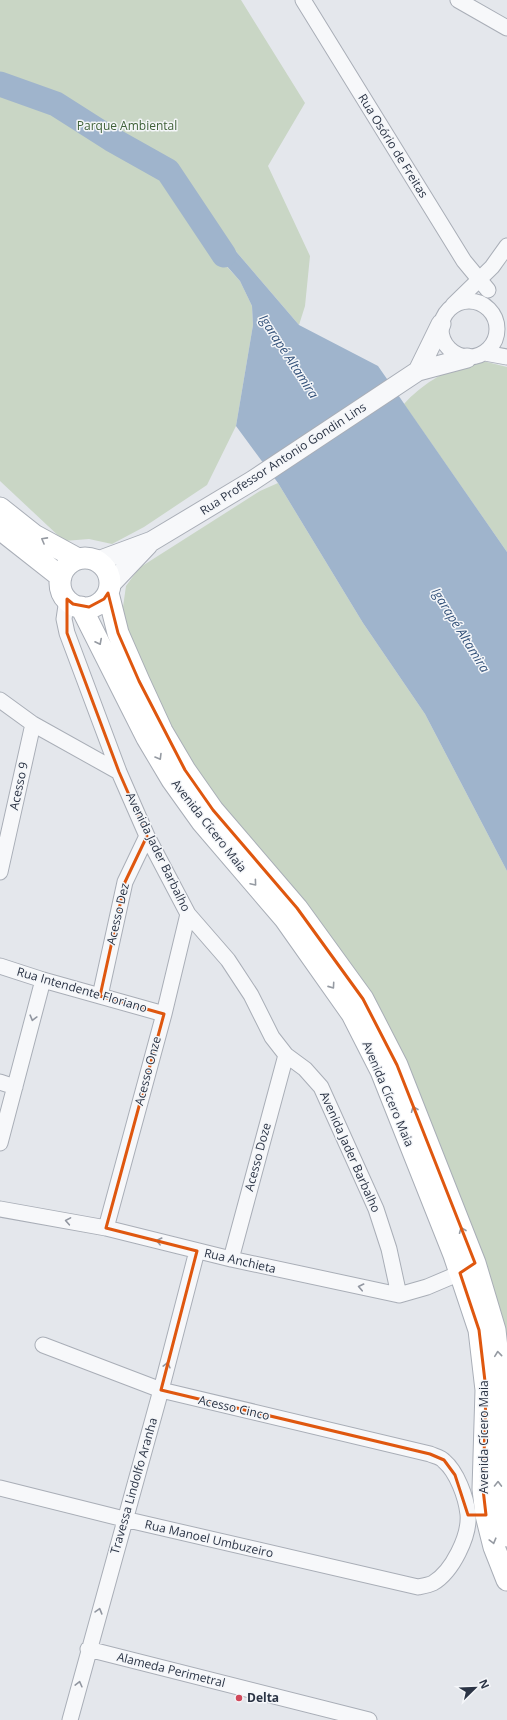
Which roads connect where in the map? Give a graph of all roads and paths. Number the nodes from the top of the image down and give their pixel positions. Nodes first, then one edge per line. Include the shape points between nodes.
1 (303, 0) edge
2 (458, 0) edge
3 (507, 28) edge
4 (507, 246) edge
5 (483, 285) junction
6 (492, 314) junction
7 (445, 316) junction
8 (507, 338) edge
9 (476, 355) junction
10 (507, 357) edge
11 (413, 374) junction
12 (0, 508) edge
13 (0, 529) edge
14 (152, 541) junction
15 (78, 559) junction
16 (98, 561) junction
17 (61, 577) junction
18 (109, 589) junction
19 (74, 603) junction
20 (0, 700) edge
21 (33, 724) junction
22 (119, 772) junction
23 (147, 836) junction
24 (0, 872) edge
25 (188, 914) junction
26 (0, 966) edge
27 (43, 980) junction
28 (100, 996) junction
29 (164, 1014) junction
30 (286, 1055) junction
31 (0, 1082) edge
32 (15, 1087) junction
33 (0, 1143) edge
34 (0, 1209) edge
35 (106, 1228) junction
36 (197, 1251) junction
37 (231, 1259) junction
38 (468, 1268) junction
39 (399, 1295) junction
40 (43, 1345) dead end
41 (161, 1390) junction
42 (0, 1488) edge
43 (477, 1515) junction
44 (124, 1519) junction
45 (507, 1536) edge
46 (507, 1580) edge
47 (88, 1649) junction
48 (70, 1720) edge
49 (369, 1720) edge

1 - 5 street, Rua Osório de Freitas via 460,254
2 - 3 street
4 - 5 street
5 - 6 street
5 - 7 street
6 - 7 street via 477,302 464,301
6 - 8 street
6 - 9 street via 497,329 496,338 492,346
7 - 9 street via 444,343 454,353
7 - 11 street
9 - 10 street
9 - 11 street, Rua Professor Antonio Gondin Lins
11 - 14 street, Rua Professor Antonio Gondin Lins via 252,481
15 -> 12 main road via 34,534
13 - 17 main road
14 - 16 street, Rua Professor Antonio Gondin Lins
14 - 18 street
15 - 16 main road
15 - 17 main road via 70,563
16 - 18 main road via 108,572
17 - 19 main road via 61,585
18 - 19 main road via 97,604 89,607
38 -> 18 main road, Avenida Cícero Maia via 397,1065 363,999 297,908 213,810 185,770 162,731 138,681 118,633
19 - 22 street, Avenida Jader Barbalho via 64,619 67,633
19 -> 38 main road, Avenida Cícero Maia via 172,780 202,822 285,919 352,1014 381,1071
20 - 21 street
21 - 22 street
21 - 24 street, Acesso 9
22 - 23 street, Avenida Jader Barbalho
23 - 25 street, Avenida Jader Barbalho
23 - 28 street, Acesso Dez via 125,882
25 - 29 street, Acesso Onze
25 - 30 street, Avenida Jader Barbalho via 228,960 251,995 272,1037
26 - 27 street, Rua Intendente Floriano
27 - 28 street, Rua Intendente Floriano
27 -> 32 street
28 - 29 street, Rua Intendente Floriano
29 - 35 street, Acesso Onze
30 - 37 street, Acesso Doze
30 - 39 street, Avenida Jader Barbalho via 305,1069 321,1086 340,1125 376,1209 389,1249
31 - 32 street
32 - 33 street
35 -> 34 street, Rua Anchieta
36 -> 35 street, Rua Anchieta
36 - 37 street, Rua Anchieta
41 -> 36 street, Travessa Lindolfo Aranha
39 -> 37 street, Rua Anchieta
38 - 39 street, Rua Anchieta via 427,1287
38 - 43 main road, Avenida Cícero Maia via 485,1383 483,1489
45 -> 38 main road, Avenida Cícero Maia via 498,1490 502,1393 495,1330
40 - 41 street, Acesso Cinco
41 - 43 street, Acesso Cinco via 430,1454 444,1460 455,1475 464,1498
41 - 44 street, Travessa Lindolfo Aranha
42 - 44 street, Rua Manoel Umbuzeiro
43 - 44 street, Rua Manoel Umbuzeiro via 453,1564 432,1584 418,1587
43 -> 46 main road, Avenida Cícero Maia via 494,1547
47 -> 44 street, Travessa Lindolfo Aranha
48 -> 47 street, Travessa Lindolfo Aranha
47 - 49 street, Alameda Perimetral

